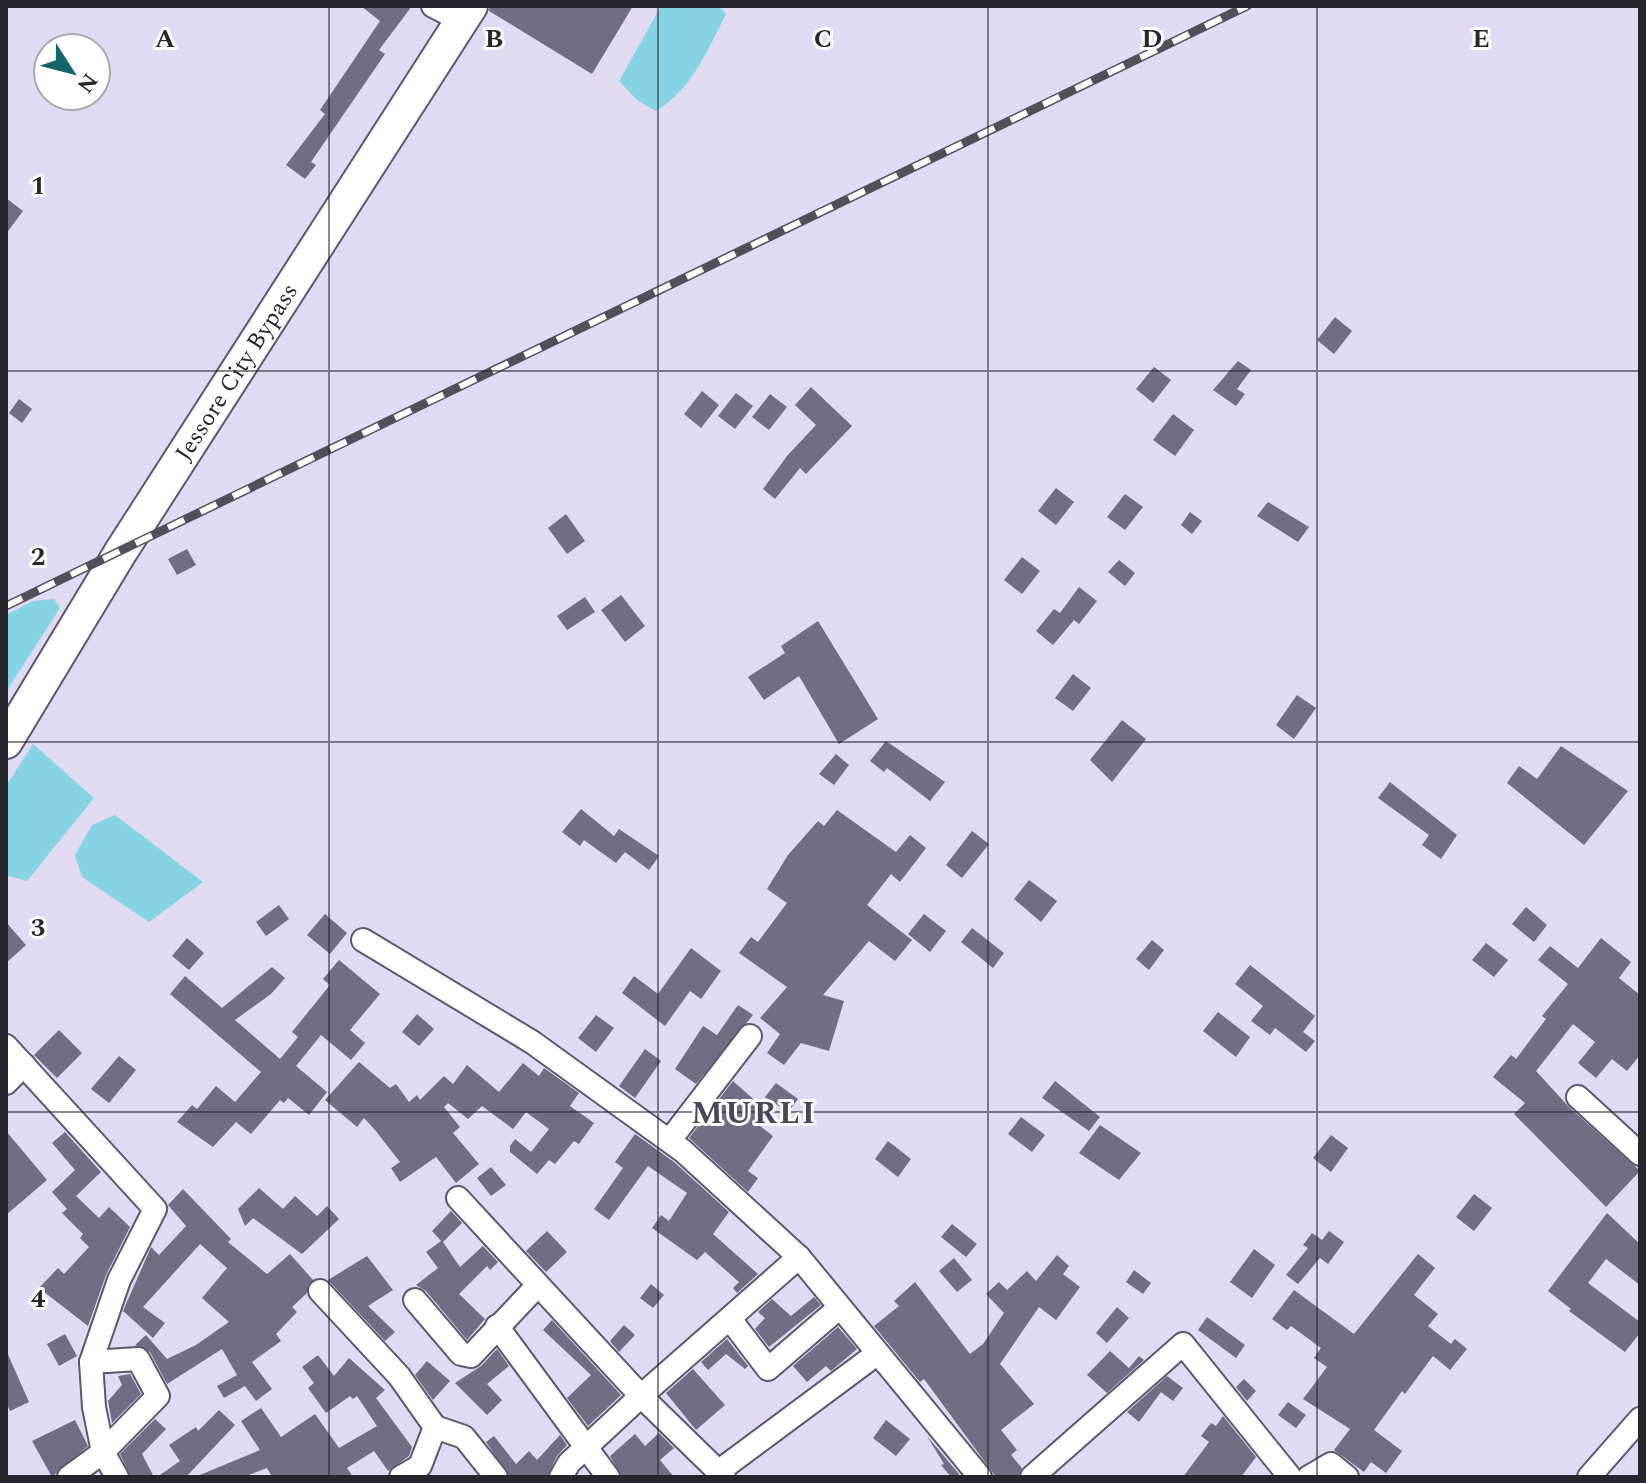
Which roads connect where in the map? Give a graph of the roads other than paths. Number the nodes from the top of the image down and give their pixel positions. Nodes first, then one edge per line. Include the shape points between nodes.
1 (433, 6) edge
2 (467, 14) edge
3 (6, 742) edge
4 (363, 940) dead end
5 (750, 1036) dead end
6 (6, 1046) edge
7 (24, 1065) junction
8 (6, 1083) edge
9 (1578, 1097) dead end
10 (670, 1140) junction
11 (1640, 1154) edge
12 (458, 1198) dead end
13 (799, 1257) junction
14 (538, 1285) junction
15 (320, 1291) dead end
16 (415, 1300) dead end
17 (840, 1307) junction
18 (730, 1319) junction
19 (497, 1326) junction
20 (878, 1353) junction
21 (91, 1362) junction
22 (641, 1396) junction
23 (1640, 1419) edge
24 (435, 1427) junction
25 (103, 1452) junction
26 (722, 1474) edge
27 (69, 1477) edge
28 (117, 1477) edge
29 (401, 1477) edge
30 (496, 1477) edge
31 (561, 1477) edge
32 (608, 1477) edge
33 (980, 1477) edge
34 (1032, 1477) edge
35 (1290, 1477) edge
36 (1309, 1477) edge
37 (1347, 1477) edge
38 (1589, 1477) edge

1 - 2 street
2 - 3 highway, Jessore City Bypass via 129,539
4 - 10 street via 532,1042
5 - 10 street
6 - 7 street
7 - 8 street
7 - 21 street via 155,1209 119,1280
9 - 11 street
10 - 13 street
12 - 14 street
13 - 17 street
13 - 18 street
14 - 19 street
14 - 22 street
15 - 24 street via 399,1376
16 - 19 street via 466,1357
17 - 18 street via 768,1369
17 - 20 street
18 - 22 street
19 - 32 street
20 - 26 street
20 - 33 street
21 - 25 street
21 - 25 street via 138,1359 158,1396
22 - 26 street
22 - 31 street via 569,1463
23 - 38 street
24 - 29 street via 420,1466
24 - 30 street via 464,1437
25 - 27 street
25 - 28 street
34 - 35 street via 1183,1344
36 - 37 street via 1331,1464

